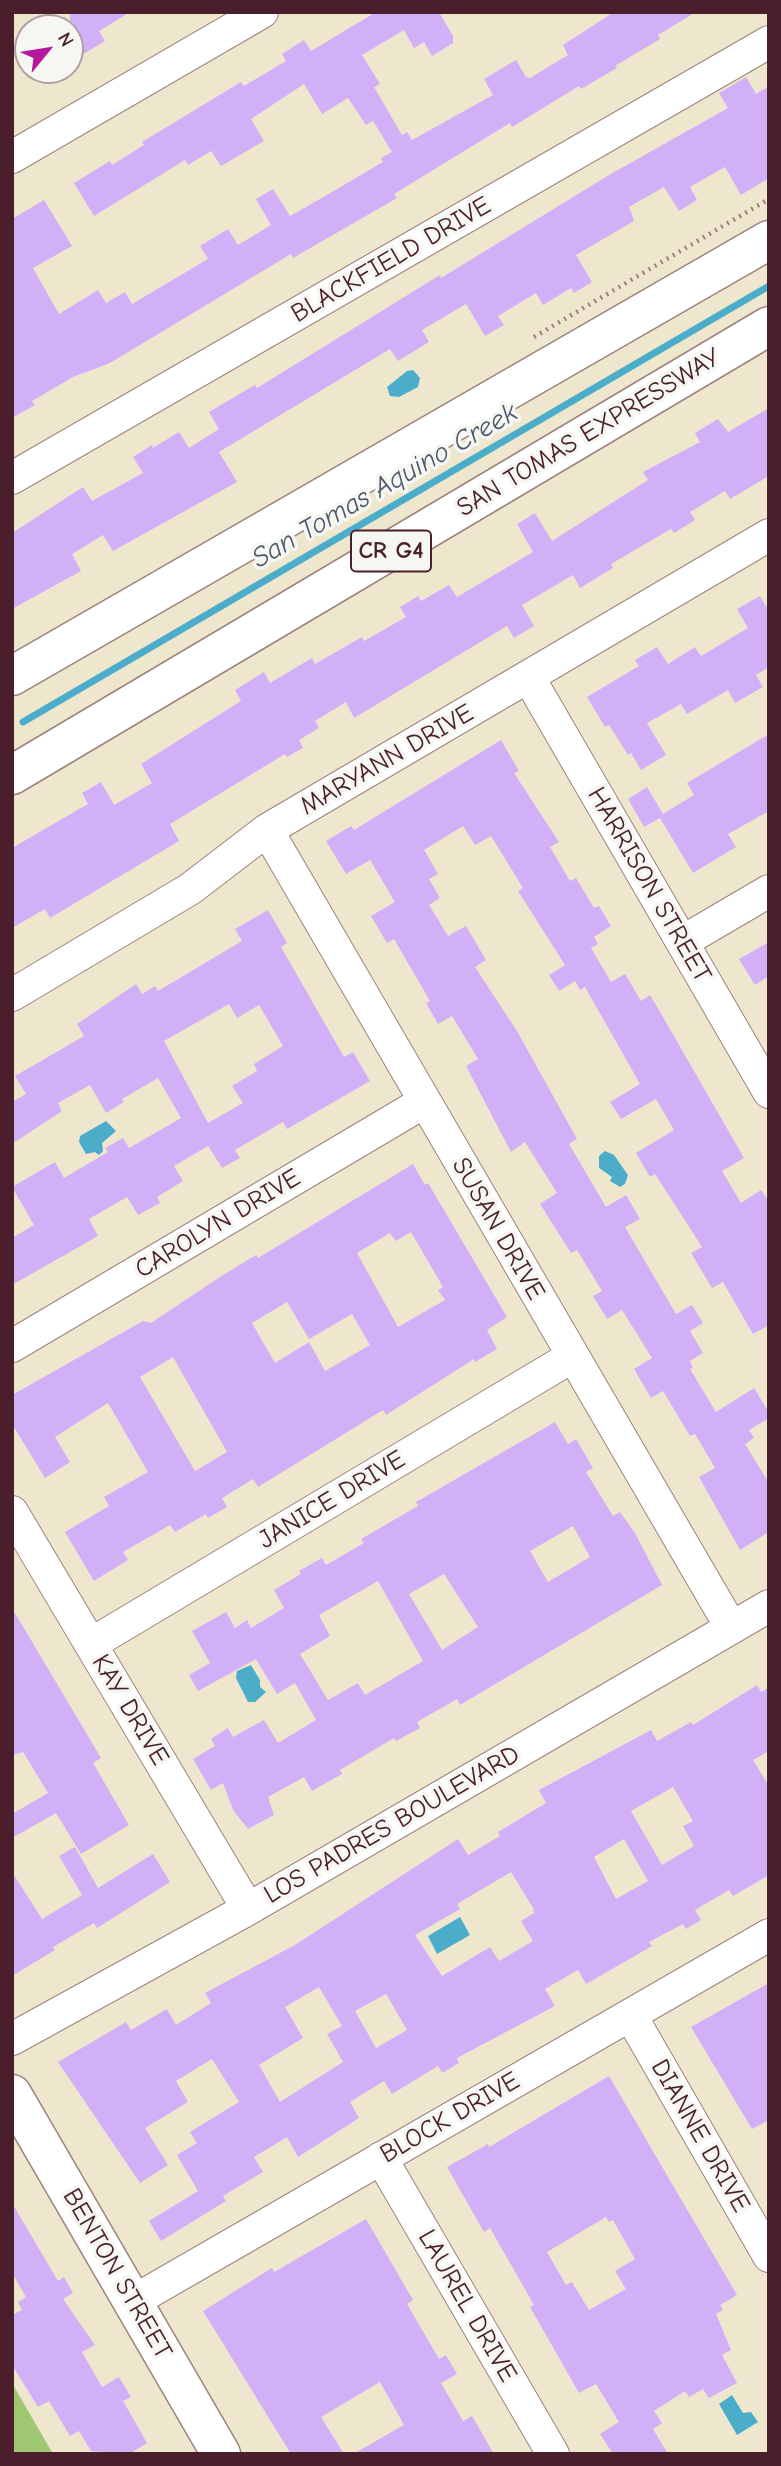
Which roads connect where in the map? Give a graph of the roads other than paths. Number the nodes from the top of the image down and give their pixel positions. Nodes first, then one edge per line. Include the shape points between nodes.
1 (262, 12) edge
2 (769, 43) edge
3 (12, 158) edge
4 (769, 240) edge
5 (769, 326) edge
6 (12, 478) edge
7 (769, 536) edge
8 (12, 676) edge
9 (529, 678) junction
10 (12, 775) edge
11 (267, 830) junction
12 (769, 891) edge
13 (682, 942) junction
14 (12, 995) edge
15 (769, 1092) edge
16 (424, 1102) junction
17 (12, 1346) edge
18 (573, 1356) junction
19 (12, 1512) edge
20 (769, 1606) edge
21 (732, 1627) junction
22 (91, 1644) junction
23 (248, 1909) junction
24 (769, 1936) edge
25 (631, 2016) junction
26 (12, 2039) edge
27 (12, 2094) edge
28 (381, 2158) junction
29 (769, 2256) edge
30 (132, 2302) junction
31 (221, 2454) edge
32 (554, 2454) edge

1 - 3 street
2 - 6 street, BLACKFIELD DRIVE
4 - 8 main road
5 - 10 main road, SAN TOMAS EXPRESSWAY / CR G4
7 - 9 street, MARYANN DRIVE
9 - 11 street, MARYANN DRIVE
9 - 13 street, HARRISON STREET
11 - 14 street, MARYANN DRIVE via 190,889
11 - 16 street, SUSAN DRIVE
12 - 13 street
13 - 15 street, HARRISON STREET
16 - 17 street, CAROLYN DRIVE
16 - 18 street, SUSAN DRIVE
18 - 21 street, SUSAN DRIVE
18 - 22 street, JANICE DRIVE
19 - 22 street, KAY DRIVE
20 - 21 street, LOS PADRES BOULEVARD
21 - 23 street, LOS PADRES BOULEVARD
22 - 23 street, KAY DRIVE
23 - 26 street, LOS PADRES BOULEVARD
24 - 25 street, BLOCK DRIVE
25 - 28 street, BLOCK DRIVE
25 - 29 street, DIANNE DRIVE
27 - 30 main road, BENTON STREET
28 - 30 street, BLOCK DRIVE
28 - 32 street, LAUREL DRIVE
30 - 31 main road, BENTON STREET

